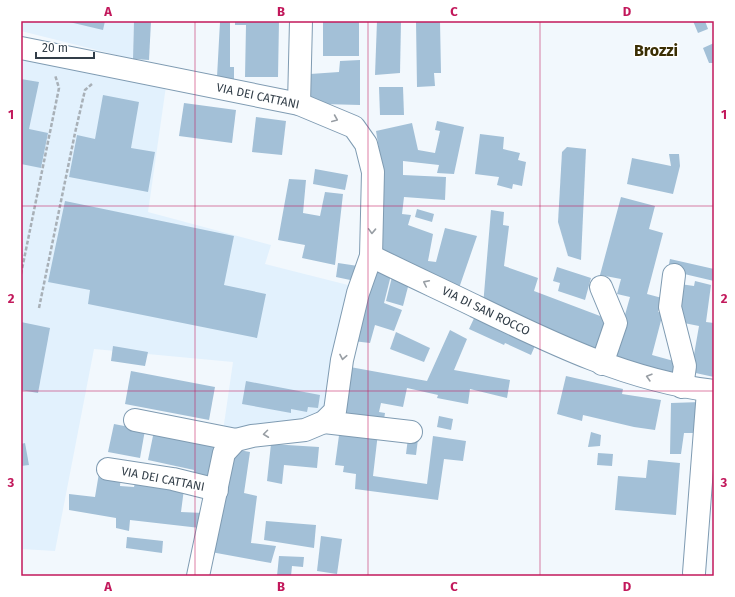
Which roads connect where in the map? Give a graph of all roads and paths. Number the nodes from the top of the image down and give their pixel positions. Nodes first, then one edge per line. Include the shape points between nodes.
1 (301, 21) edge
2 (21, 48) edge
3 (53, 55) junction
4 (105, 65) junction
5 (299, 104) junction
6 (371, 256) junction
7 (21, 274) edge
8 (674, 275) dead end
9 (602, 287) dead end
10 (39, 308) dead end
11 (602, 364) junction
12 (682, 387) junction
13 (711, 391) edge
14 (135, 420) dead end
15 (324, 422) junction
16 (411, 432) dead end
17 (236, 440) junction
18 (108, 468) dead end
19 (217, 490) junction
20 (694, 573) dead end
21 (198, 576) edge

1 - 5 street
2 - 3 street, VIA DEI CATTANI
3 - 4 street, VIA DEI CATTANI
3 - 7 path via 52,66 59,88
4 - 5 street, VIA DEI CATTANI
4 - 10 path via 103,73 85,90
5 -> 6 street, VIA DEI CATTANI via 354,127 366,144 373,172
11 -> 6 street, VIA DI SAN ROCCO via 527,332
6 -> 15 street, VIA DEI CATTANI via 358,293 342,360 336,411
8 - 12 street via 670,307 685,366
9 - 11 street via 616,322
12 -> 11 street, VIA DI SAN ROCCO
12 - 13 street, VIA DI SAN ROCCO
13 - 20 street, VIA DI SAN ROCCO
14 - 17 street, VIA DEI CATTANI
15 - 16 street, VIA DEI CATTANI
15 -> 17 street, VIA DEI CATTANI via 305,430
17 - 19 street, VIA DEI CATTANI via 224,453
18 - 19 street, VIA DEI CATTANI via 173,479
19 - 21 street, VIA DEI CATTANI

